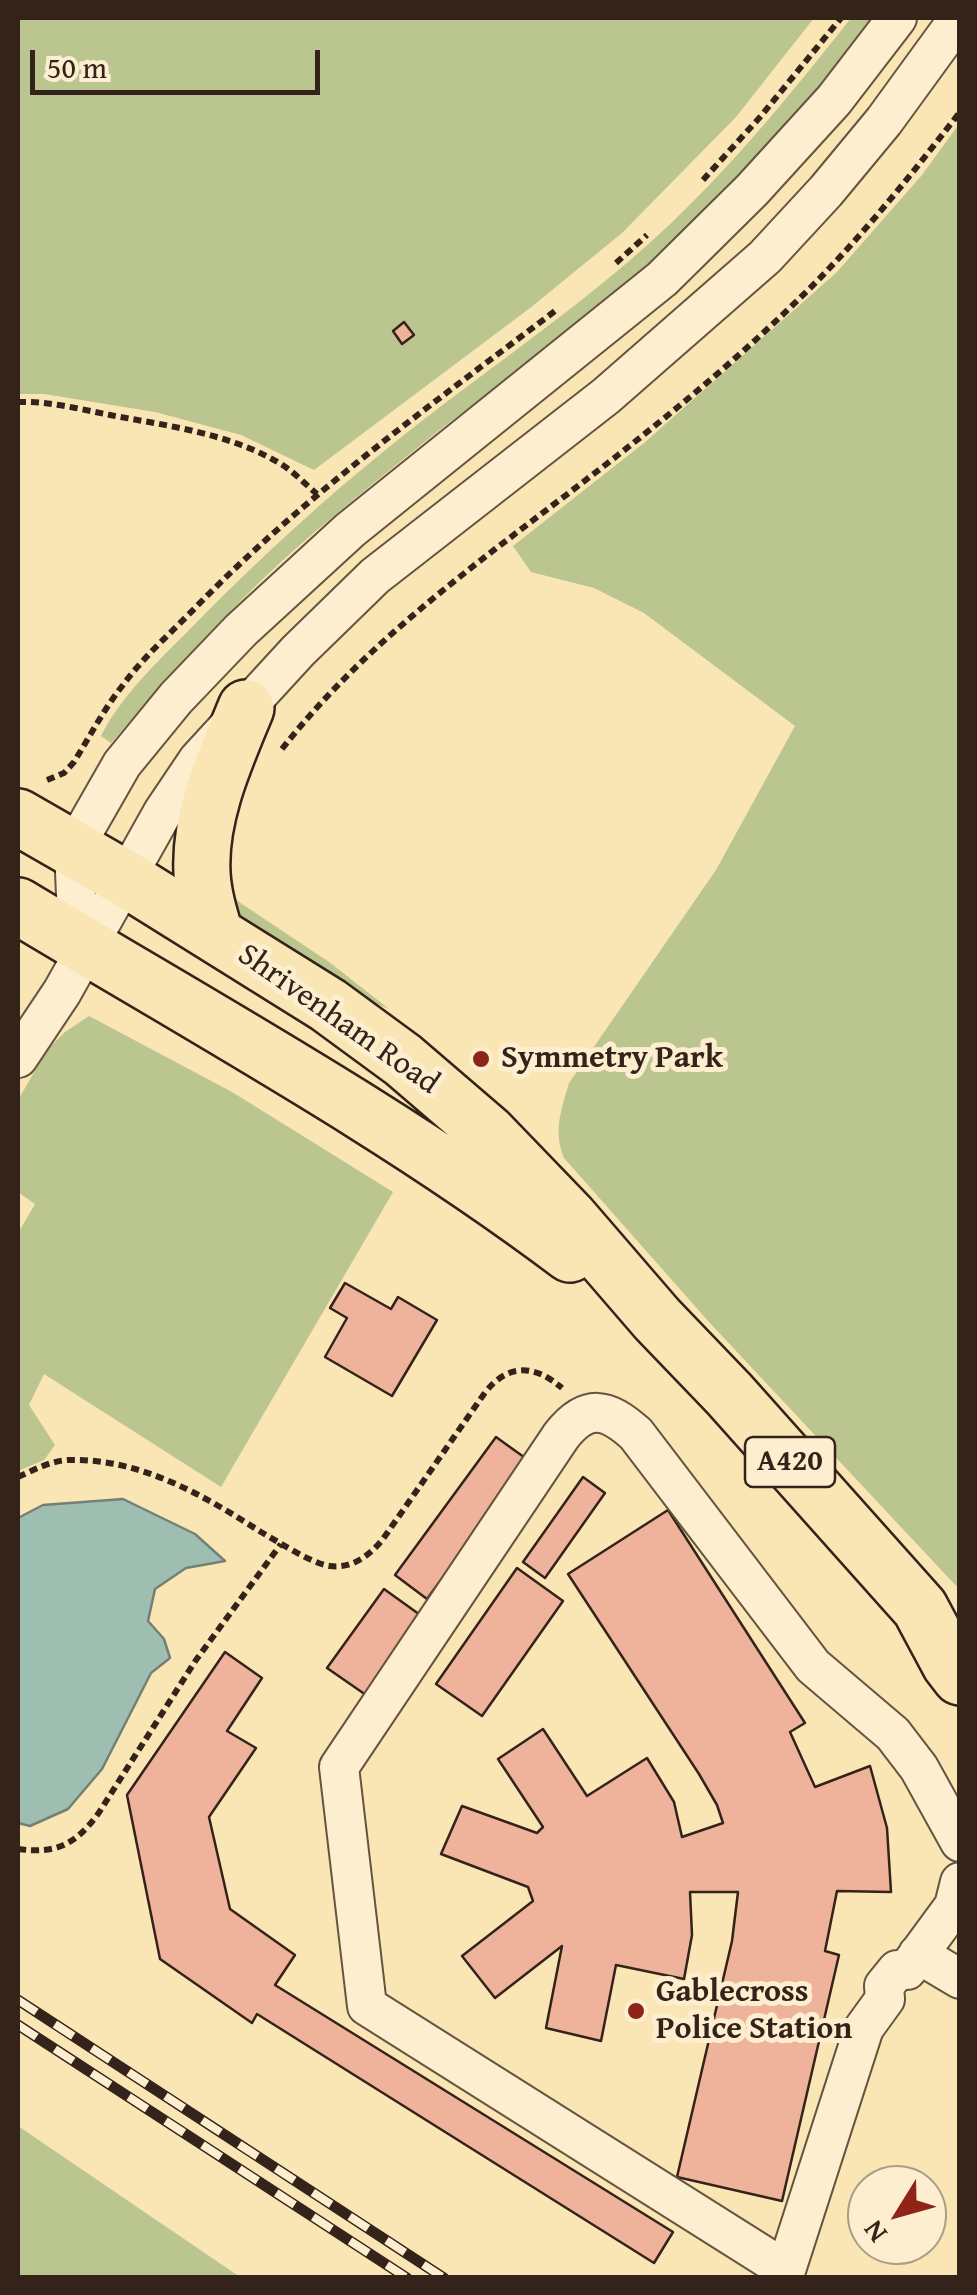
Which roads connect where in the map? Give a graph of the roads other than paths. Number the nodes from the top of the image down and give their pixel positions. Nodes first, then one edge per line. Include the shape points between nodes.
1 (897, 18) edge
2 (959, 18) edge
3 (246, 708) junction
4 (30, 799) edge
5 (74, 848) junction
6 (126, 879) junction
7 (18, 906) edge
8 (215, 934) junction
9 (87, 948) junction
10 (18, 1058) edge
11 (656, 1319) junction
12 (940, 1620) edge
13 (960, 1677) edge
14 (960, 1842) edge
15 (958, 1897) edge
16 (904, 1974) junction
17 (960, 1979) edge

1 - 5 street via 834,100 662,279 350,530 241,630 122,764
2 - 3 street via 884,121 764,257 606,396 374,576
3 - 6 street via 176,790
3 - 8 highway via 204,833 204,898
4 - 5 highway, Shrivenham Road / A420
5 - 6 highway, Shrivenham Road / A420
5 - 9 street via 78,919
6 - 8 highway, Shrivenham Road / A420
6 - 9 street
7 - 9 highway, Shrivenham Road / A420
8 - 11 highway, Shrivenham Road / A420 via 328,1005 442,1092 569,1217
9 - 10 street
9 - 11 highway, Shrivenham Road / A420 via 414,1144
11 - 12 highway, Shrivenham Road / A420
12 - 13 highway, Shrivenham Road / A420 via 950,1664
14 - 16 street via 894,1734 813,1666 636,1434 609,1414 578,1418 561,1436 339,1766 367,2006 786,2270 864,2028
15 - 16 street
16 - 17 street

